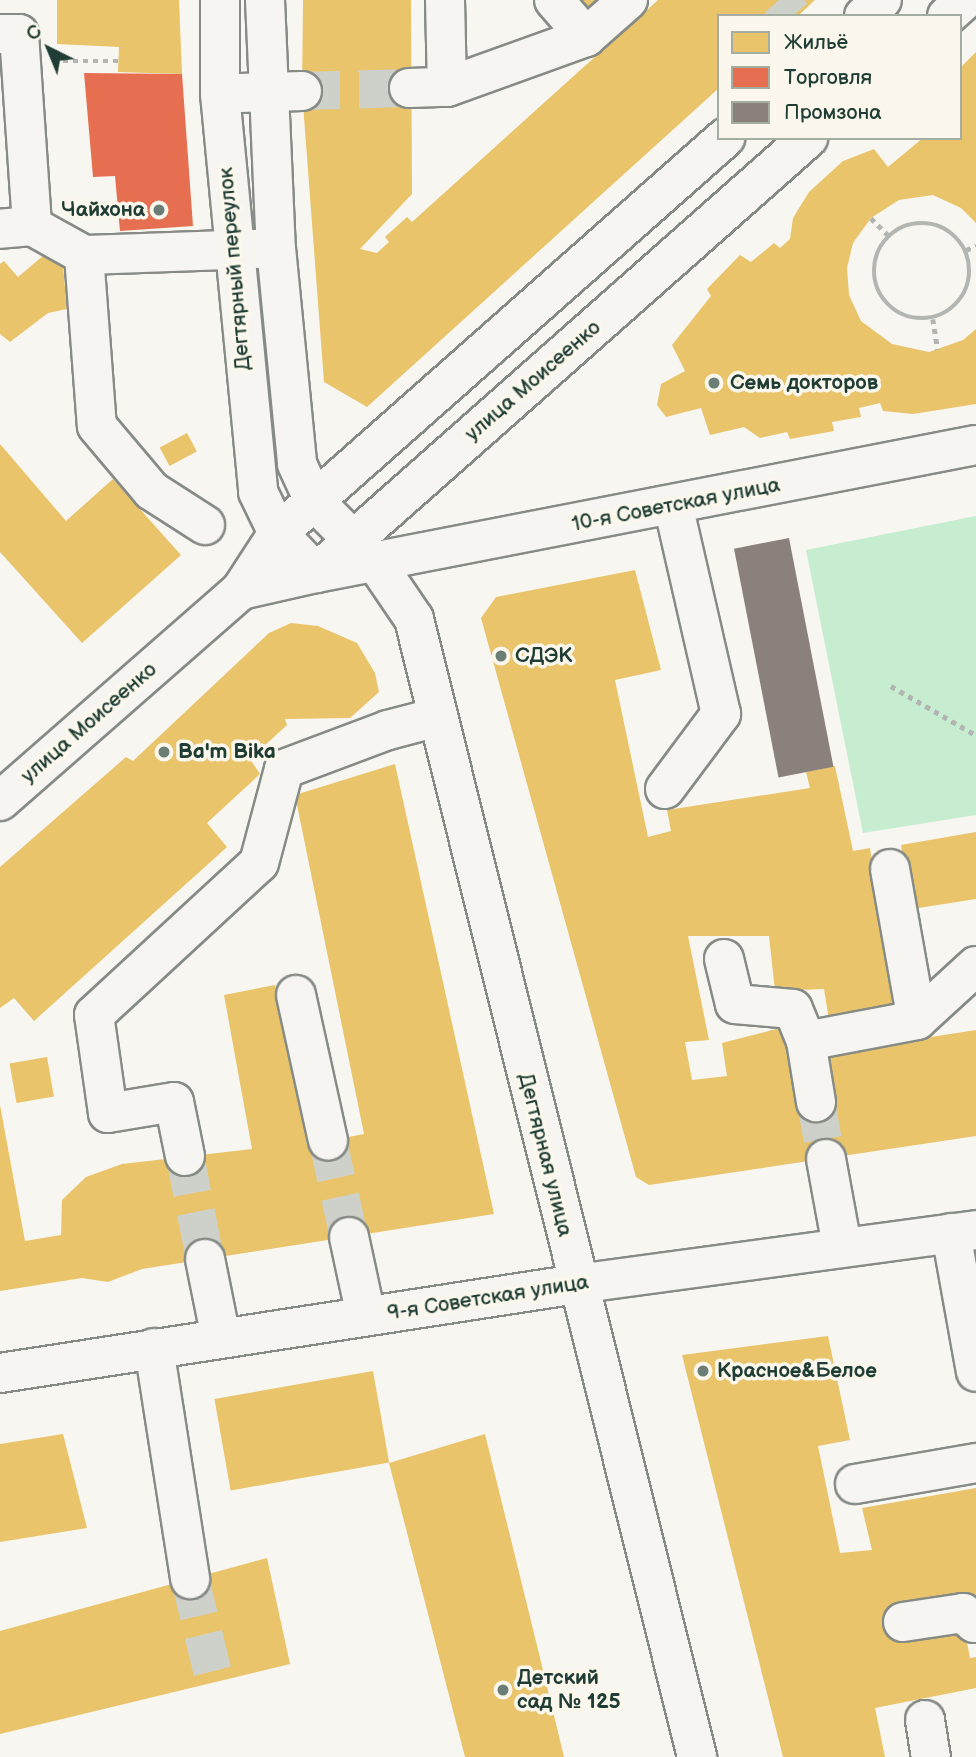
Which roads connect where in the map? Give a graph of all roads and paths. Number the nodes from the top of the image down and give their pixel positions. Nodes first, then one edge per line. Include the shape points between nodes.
1 (220, 0) edge
2 (265, 0) edge
3 (445, 0) edge
4 (554, 0) edge
5 (628, 0) edge
6 (882, 0) edge
7 (965, 0) edge
8 (866, 14) edge
9 (949, 14) edge
10 (586, 37) junction
11 (10, 48) edge
12 (118, 61) dead end
13 (211, 71) junction
14 (278, 80) junction
15 (447, 87) junction
16 (409, 88) tunnel mouth
17 (723, 140) edge
18 (806, 140) edge
19 (871, 218) dead end
20 (16, 228) edge
21 (889, 236) junction
22 (976, 246) edge
23 (276, 248) junction
24 (966, 250) junction
25 (233, 251) junction
26 (84, 256) junction
27 (933, 319) junction
28 (938, 350) dead end
29 (976, 445) edge
30 (314, 501) junction
31 (673, 505) junction
32 (205, 525) dead end
33 (278, 533) junction
34 (364, 551) junction
35 (316, 573) junction
36 (241, 590) junction
37 (891, 686) dead end
38 (438, 717) junction
39 (976, 734) edge
40 (665, 789) dead end
41 (0, 801) edge
42 (890, 869) dead end
43 (724, 959) dead end
44 (976, 966) edge
45 (296, 996) dead end
46 (917, 1020) junction
47 (806, 1041) junction
48 (816, 1102) tunnel mouth
49 (328, 1141) tunnel mouth
50 (185, 1156) tunnel mouth
51 (826, 1159) tunnel mouth
52 (964, 1231) edge
53 (349, 1237) tunnel mouth
54 (842, 1247) junction
55 (205, 1259) tunnel mouth
56 (577, 1284) junction
57 (366, 1316) junction
58 (221, 1338) junction
59 (154, 1348) junction
60 (976, 1372) edge
61 (0, 1373) edge
62 (976, 1463) edge
63 (855, 1484) dead end
64 (190, 1578) tunnel mouth
65 (903, 1622) dead end
66 (975, 1625) edge
67 (697, 1757) edge

1 - 13 street, Дегтярный переулок
2 - 14 street, Дегтярный переулок
3 - 15 street
4 - 10 street
5 - 10 street
6 - 8 street
7 - 9 street
10 - 15 street
11 - 12 path
11 - 20 street
13 - 14 street
13 - 25 street, Дегтярный переулок
14 - 23 street, Дегтярный переулок
15 - 16 street
17 - 30 street, улица Моисеенко
18 - 34 street, улица Моисеенко
19 - 21 path
20 - 26 street
21 - 24 path via 901,227 931,223 952,233
21 - 27 path via 878,250 874,268 884,302 907,317
22 - 24 path
23 - 25 street
23 - 30 street, Дегтярный переулок via 290,421 297,464
24 - 27 path via 971,267 962,300
25 - 26 street
25 - 33 street, Дегтярный переулок via 258,492
26 - 32 street via 97,426 152,491
27 - 28 path
29 - 31 street, 10-я Советская улица
30 - 33 street, улица Моисеенко
30 - 34 street, Дегтярная улица
31 - 34 street, 10-я Советская улица
31 - 40 street via 721,714
33 - 35 street
33 - 36 street, улица Моисеенко
34 - 35 street
34 - 38 street, Дегтярная улица via 414,619
35 - 36 street, улица Моисеенко
36 - 41 street, улица Моисеенко
37 - 39 path
38 - 50 street via 387,730 284,769 259,863 94,1015 108,1114 174,1102
38 - 56 street, Дегтярная улица
42 - 46 street
43 - 47 street via 735,1004 793,1009
44 - 46 street
45 - 49 street
46 - 47 street
47 - 48 street
51 - 54 street
52 - 54 street, 9-я Советская улица
52 - 60 street
53 - 57 street
54 - 56 street, 9-я Советская улица
55 - 58 street
56 - 57 street, 9-я Советская улица
56 - 67 street, Дегтярная улица
57 - 58 street, 9-я Советская улица
58 - 59 street, 9-я Советская улица
59 - 61 street, 9-я Советская улица
59 - 64 street
62 - 63 street
65 - 66 street via 963,1613

